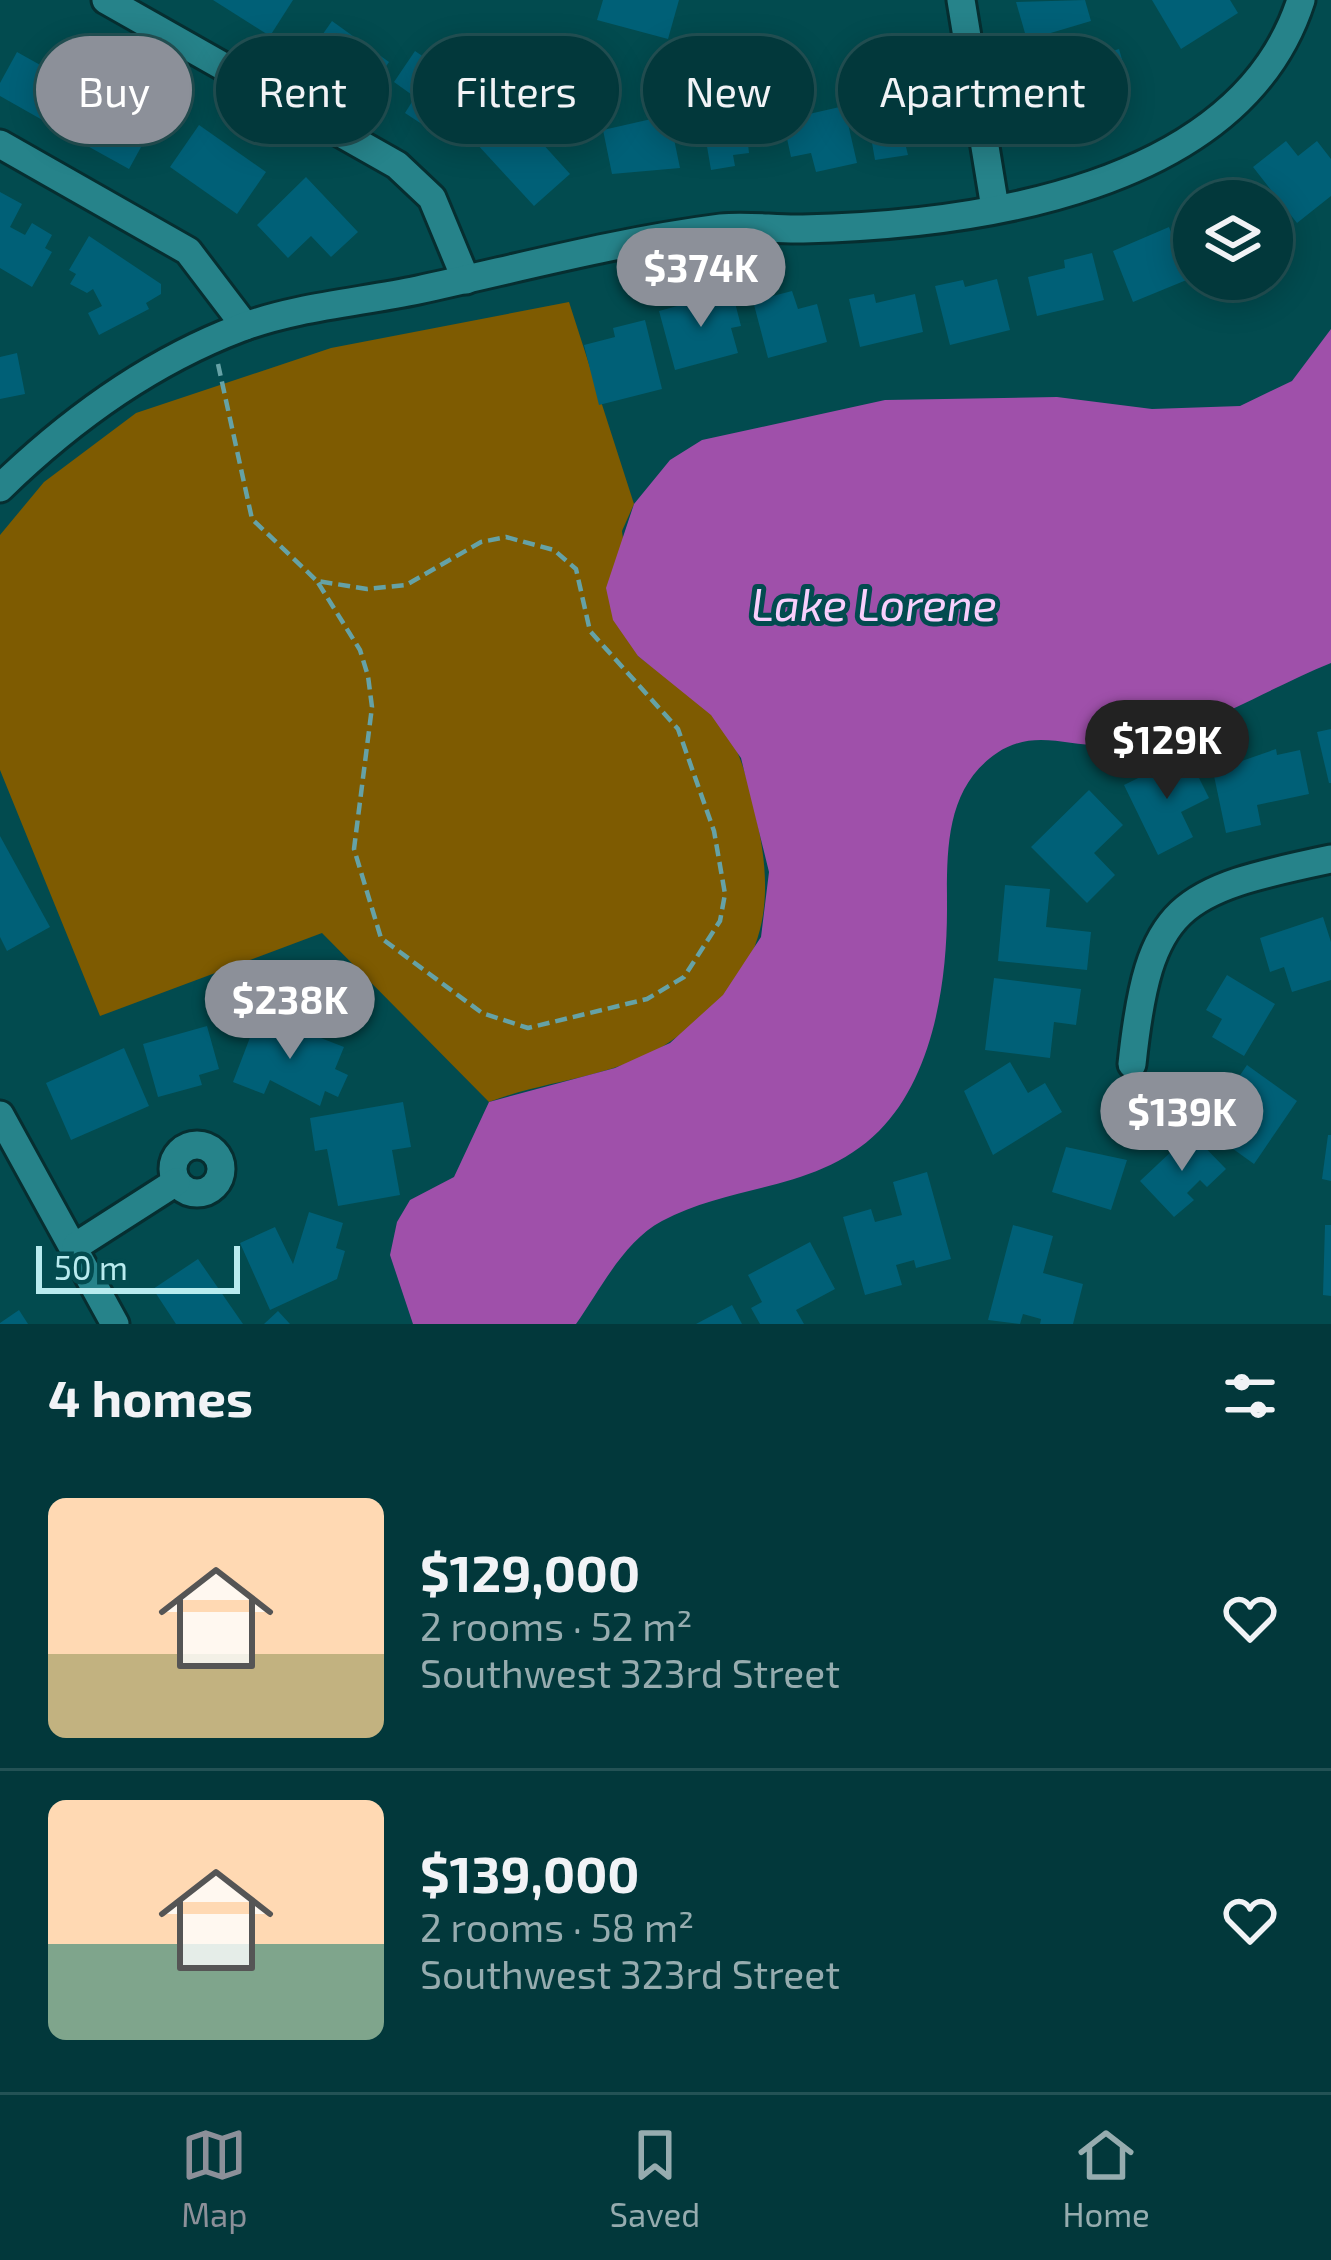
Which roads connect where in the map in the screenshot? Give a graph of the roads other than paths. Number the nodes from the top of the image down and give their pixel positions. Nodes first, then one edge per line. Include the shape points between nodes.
1 (106, 0) edge
2 (961, 0) edge
3 (1301, 0) edge
4 (0, 144) edge
5 (995, 208) junction
6 (466, 280) junction
7 (244, 326) junction
8 (0, 488) edge
9 (1331, 859) edge
10 (1132, 1064) dead end
11 (0, 1115) edge
12 (176, 1182) dead end
13 (76, 1246) junction
14 (115, 1324) edge

1 - 6 street via 397,165 432,198
2 - 5 street
3 - 5 street via 1252,86 1196,135 1138,169
4 - 7 street via 188,251
5 - 6 street via 803,229 728,227
6 - 7 street
7 - 8 street via 102,398
9 - 10 street via 1228,884 1176,914 1146,969
11 - 13 street
12 - 13 street
13 - 14 street

